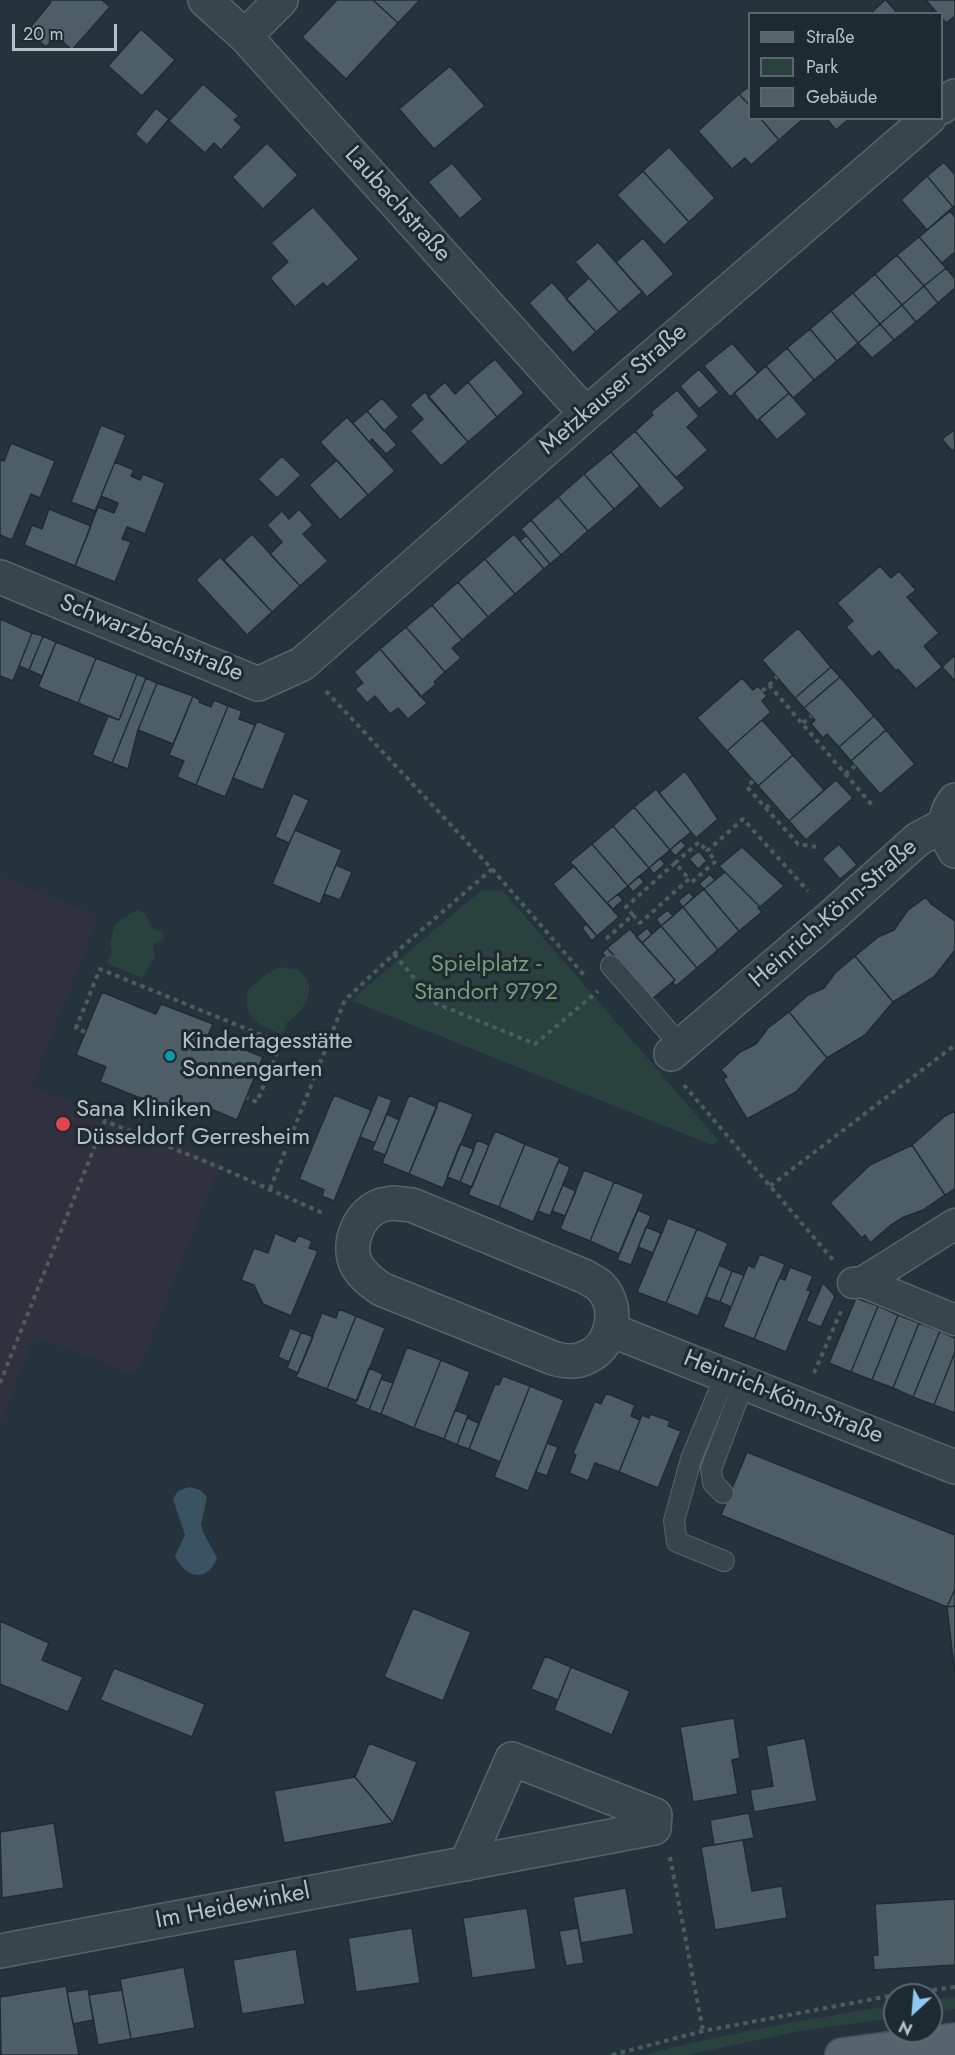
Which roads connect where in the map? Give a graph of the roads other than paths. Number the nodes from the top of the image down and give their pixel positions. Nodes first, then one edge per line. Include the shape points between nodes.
1 (205, 0) edge
2 (281, 0) edge
3 (245, 36) junction
4 (955, 96) edge
5 (943, 107) edge
6 (927, 120) edge
7 (586, 414) junction
8 (0, 577) edge
9 (302, 664) joint
10 (951, 825) edge
11 (611, 966) dead end
12 (678, 1060) joint
13 (955, 1224) edge
14 (955, 1320) edge
15 (611, 1330) junction
16 (735, 1378) junction
17 (955, 1467) edge
18 (723, 1493) dead end
19 (724, 1561) dead end
20 (466, 1864) junction
21 (0, 1951) edge
22 (948, 2046) edge
23 (842, 2055) edge

1 - 3 street, Laubachstraße
2 - 3 street
3 - 7 street, Laubachstraße
4 - 5 street
6 - 7 street, Metzkauser Straße
7 - 9 street, Metzkauser Straße
8 - 9 street, Schwarzbachstraße via 258,684
10 - 12 street, Heinrich-Könn-Straße via 918,839
11 - 12 lane
13 - 14 street via 858,1283
15 - 15 street via 587,1358 570,1362 553,1358 381,1289 356,1264 356,1229 379,1206 412,1205 601,1287 610,1300
15 - 16 street, Heinrich-Könn-Straße
16 - 17 street, Heinrich-Könn-Straße
16 - 18 lane via 711,1469 713,1484
16 - 19 lane via 691,1459 674,1521 677,1542
20 - 20 street, Im Heidewinkel via 654,1828 655,1815 512,1759
20 - 21 street, Im Heidewinkel
22 - 23 main road

